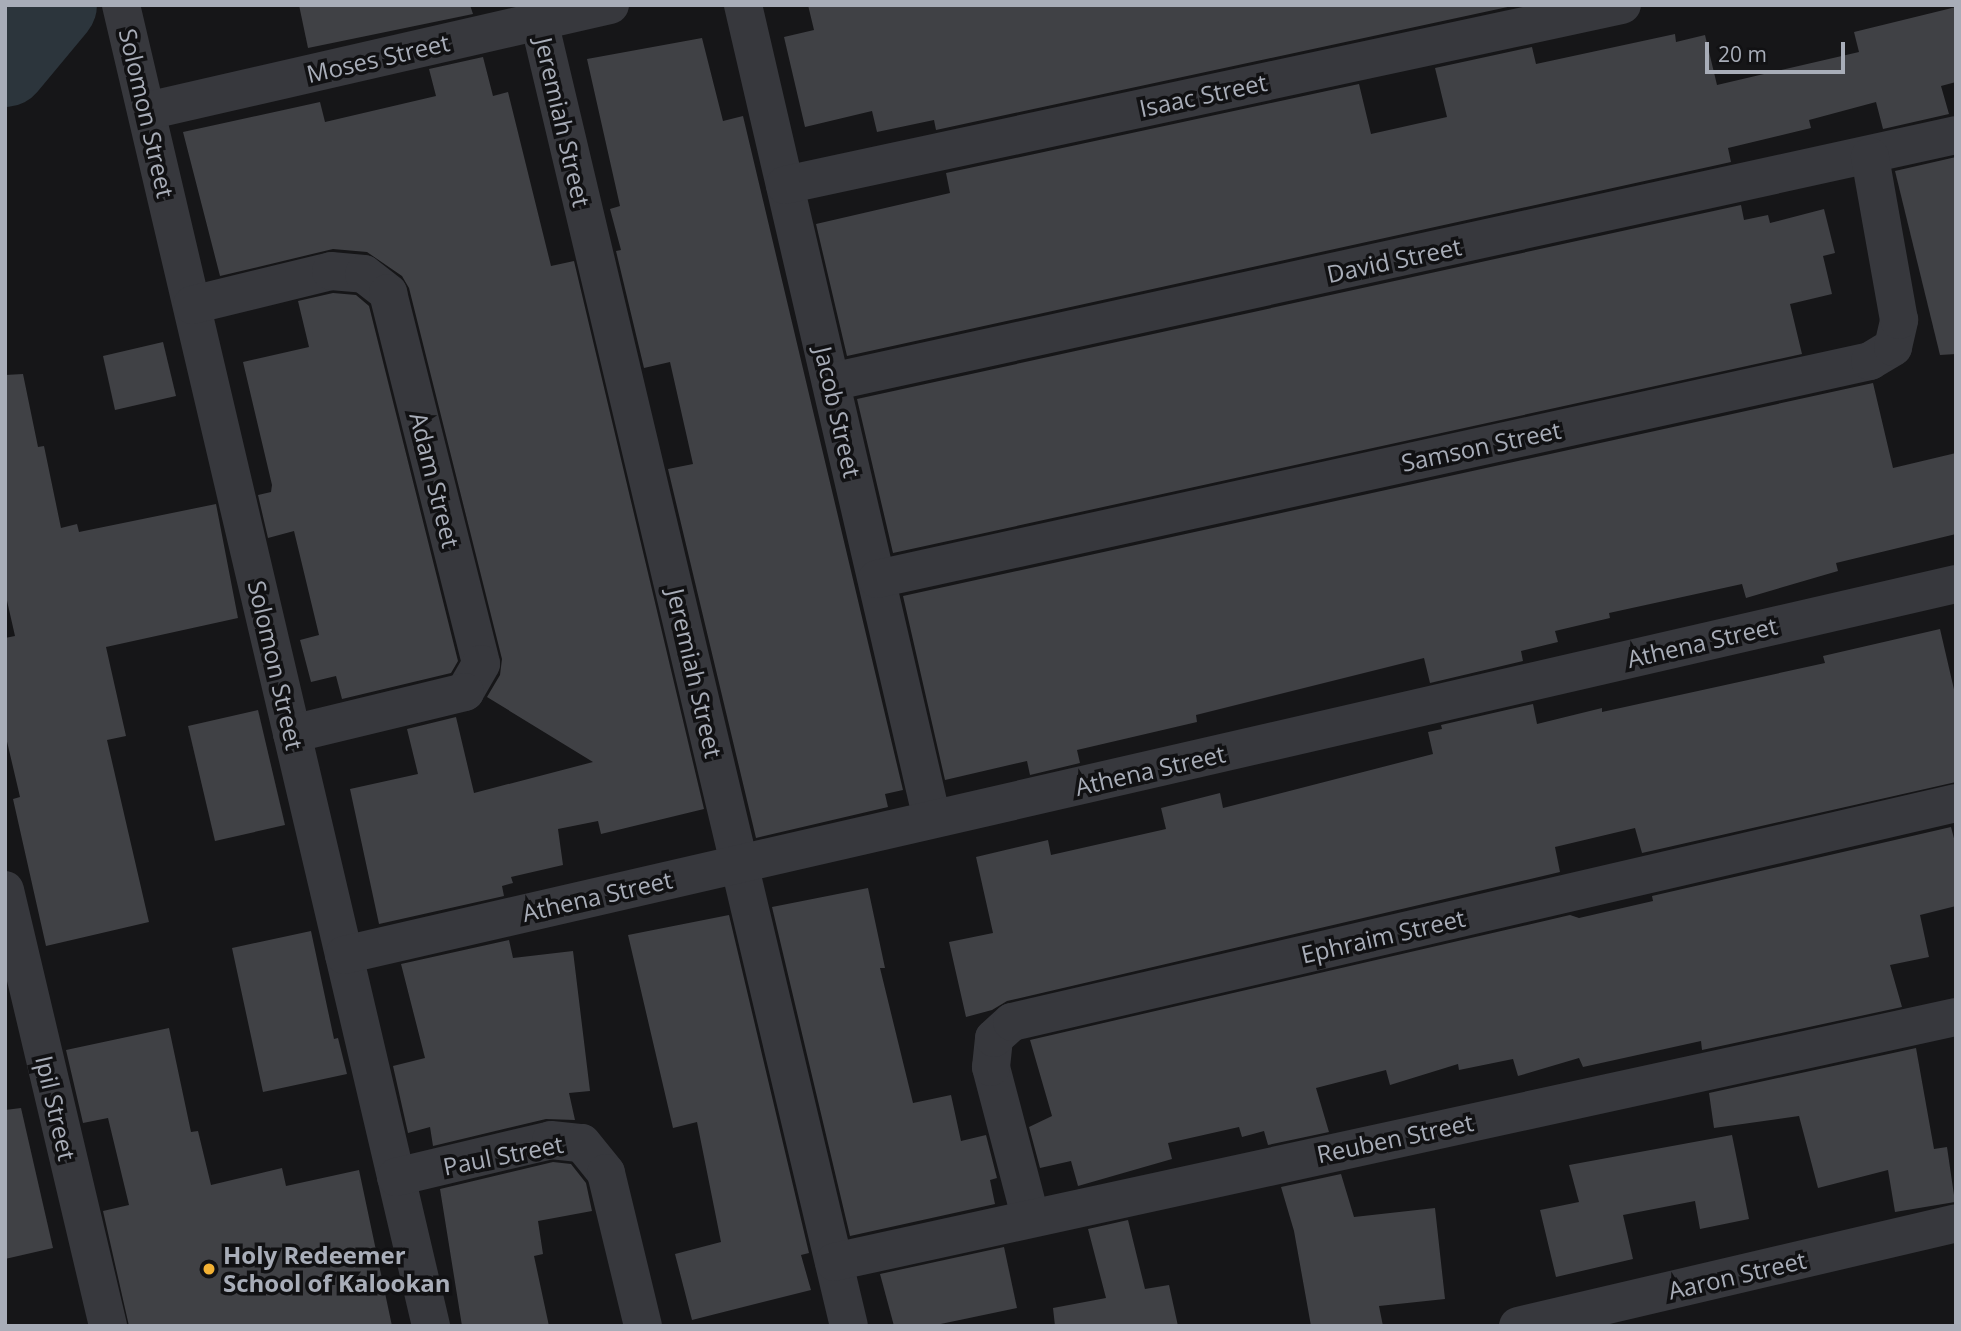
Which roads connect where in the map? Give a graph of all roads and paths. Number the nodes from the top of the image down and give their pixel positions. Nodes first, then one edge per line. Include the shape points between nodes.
1 (121, 5) edge
2 (610, 5) edge
3 (743, 5) edge
4 (1622, 5) edge
5 (539, 22) junction
6 (147, 111) junction
7 (1956, 135) edge
8 (1870, 157) junction
9 (785, 185) junction
10 (192, 305) junction
11 (831, 382) junction
12 (877, 579) junction
13 (1956, 584) edge
14 (292, 734) junction
15 (1956, 803) edge
16 (932, 819) junction
17 (740, 863) junction
18 (5, 890) edge
19 (344, 955) junction
20 (1956, 1017) edge
21 (396, 1177) junction
22 (1030, 1216) junction
23 (1956, 1223) edge
24 (835, 1262) junction
25 (108, 1326) edge
26 (431, 1326) edge
27 (643, 1326) edge
28 (849, 1326) edge
29 (1518, 1326) edge

1 - 6 street, Solomon Street
2 - 5 street, Moses Street
3 - 9 street, Jacob Street
4 - 9 street, Isaac Street
5 - 6 street, Moses Street
5 - 17 street, Jeremiah Street
6 - 10 street, Solomon Street
7 - 8 street, David Street
8 - 11 street, David Street
8 - 12 street, Samson Street via 1899,320 1893,347 1870,360
9 - 11 street, Jacob Street
10 - 14 street, Solomon Street
10 - 14 street, Adam Street via 331,271 363,274 388,293 481,664 465,692
11 - 12 street, Jacob Street
12 - 16 street, Jacob Street
13 - 16 street, Athena Street
14 - 19 street, Solomon Street
15 - 22 street, Ephraim Street via 1012,1022 994,1038 991,1067
16 - 17 street, Athena Street
17 - 19 street, Athena Street
17 - 24 street, Jeremiah Street
18 - 25 street, Ipil Street
19 - 21 street, Solomon Street
20 - 22 street, Reuben Street
21 - 26 street, Solomon Street
21 - 27 street, Paul Street via 551,1140 582,1143 606,1173
22 - 24 street, Reuben Street
23 - 29 street, Aaron Street
24 - 28 street, Jeremiah Street

